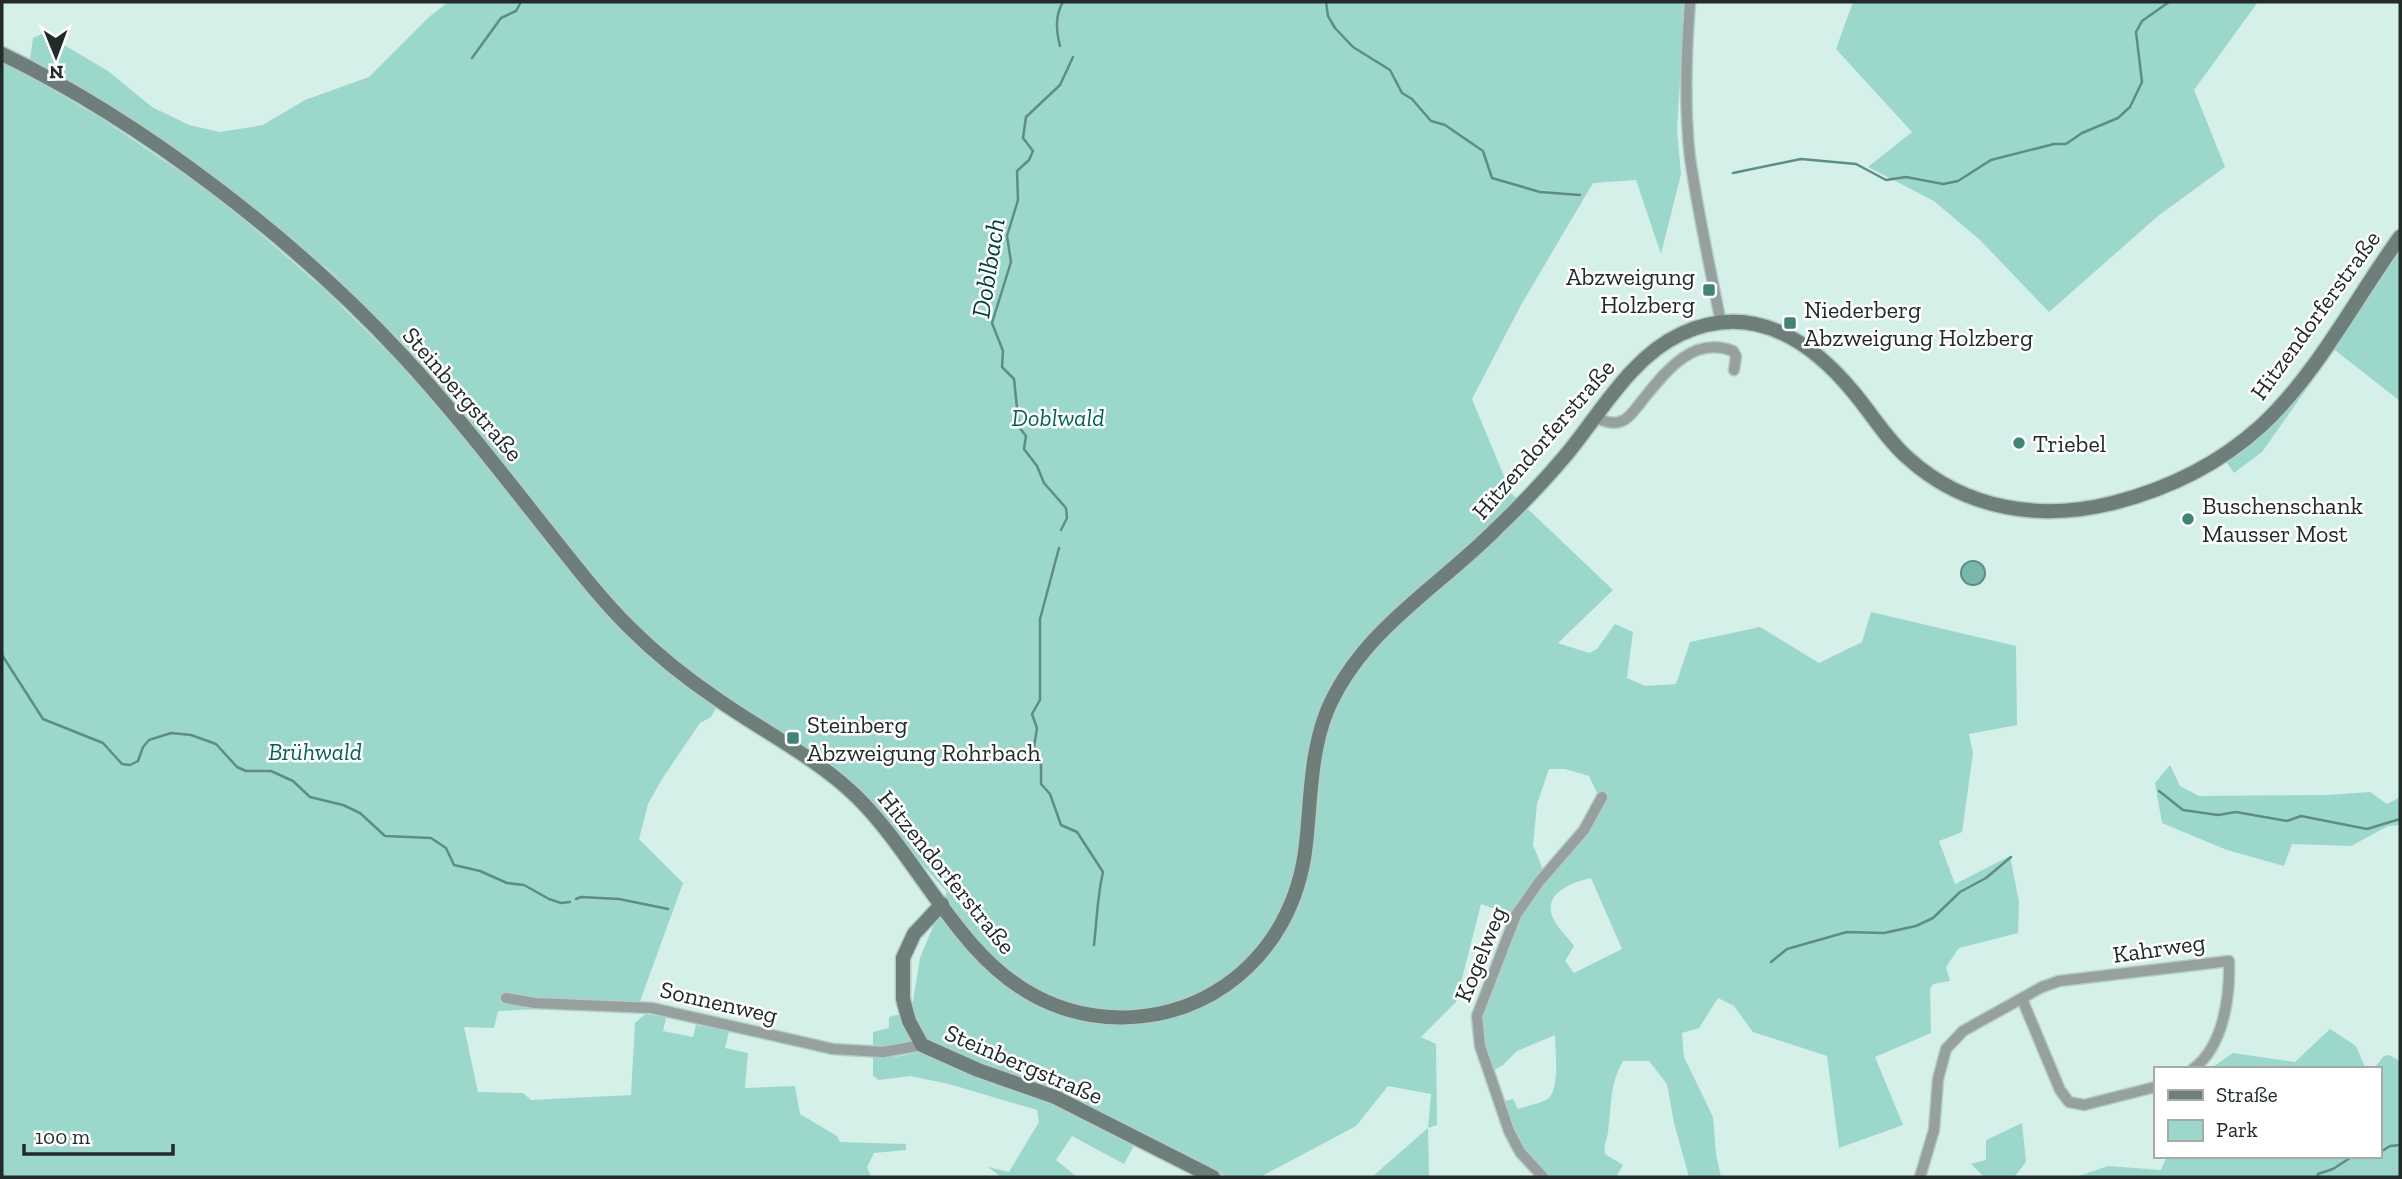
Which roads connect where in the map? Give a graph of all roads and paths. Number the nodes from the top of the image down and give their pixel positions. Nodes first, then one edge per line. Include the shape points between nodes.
1 (1690, 2) edge
2 (2, 54) edge
3 (2400, 237) edge
4 (1721, 323) junction
5 (1734, 370) dead end
6 (1596, 418) junction
7 (1602, 797) dead end
8 (858, 799) joint
9 (942, 904) junction
10 (506, 998) dead end
11 (2022, 999) junction
12 (922, 1045) junction
13 (2195, 1067) edge
14 (2154, 1087) edge
15 (1213, 1177) edge
16 (1544, 1177) edge
17 (1920, 1177) edge

1 - 4 street via 1688,136
2 - 8 main road, Steinbergstraße via 150,141 313,268 401,353 631,629 689,680 833,776
3 - 4 main road, Hitzendorferstraße via 2294,390 2240,444 2163,487 2079,510 2020,511 1962,494 1910,460 1847,384 1802,343 1770,327
4 - 6 main road, Hitzendorferstraße via 1689,330 1654,351
5 - 6 street via 1733,351 1696,350 1677,361 1626,419
6 - 9 main road, Hitzendorferstraße via 1499,527 1383,631 1341,683 1318,741 1298,887 1269,945 1234,979 1195,1002 1157,1014 1121,1018 1075,1013 1043,1001 1004,976 977,951
7 - 16 street, Kogelweg via 1584,830 1517,915 1477,1016 1484,1060 1509,1131 1527,1161
8 - 9 main road, Hitzendorferstraße
9 - 12 main road, Steinbergstraße via 914,934 903,958 902,999
10 - 12 street, Sonnenweg via 652,1008 833,1049 883,1052
11 - 13 street, Kahrweg via 2059,981 2229,961 2223,1017 2206,1056
11 - 14 street via 2069,1102 2084,1105
11 - 17 street, Kahrweg via 1964,1031 1946,1049 1938,1079 1934,1130
12 - 15 main road, Steinbergstraße via 1055,1097

